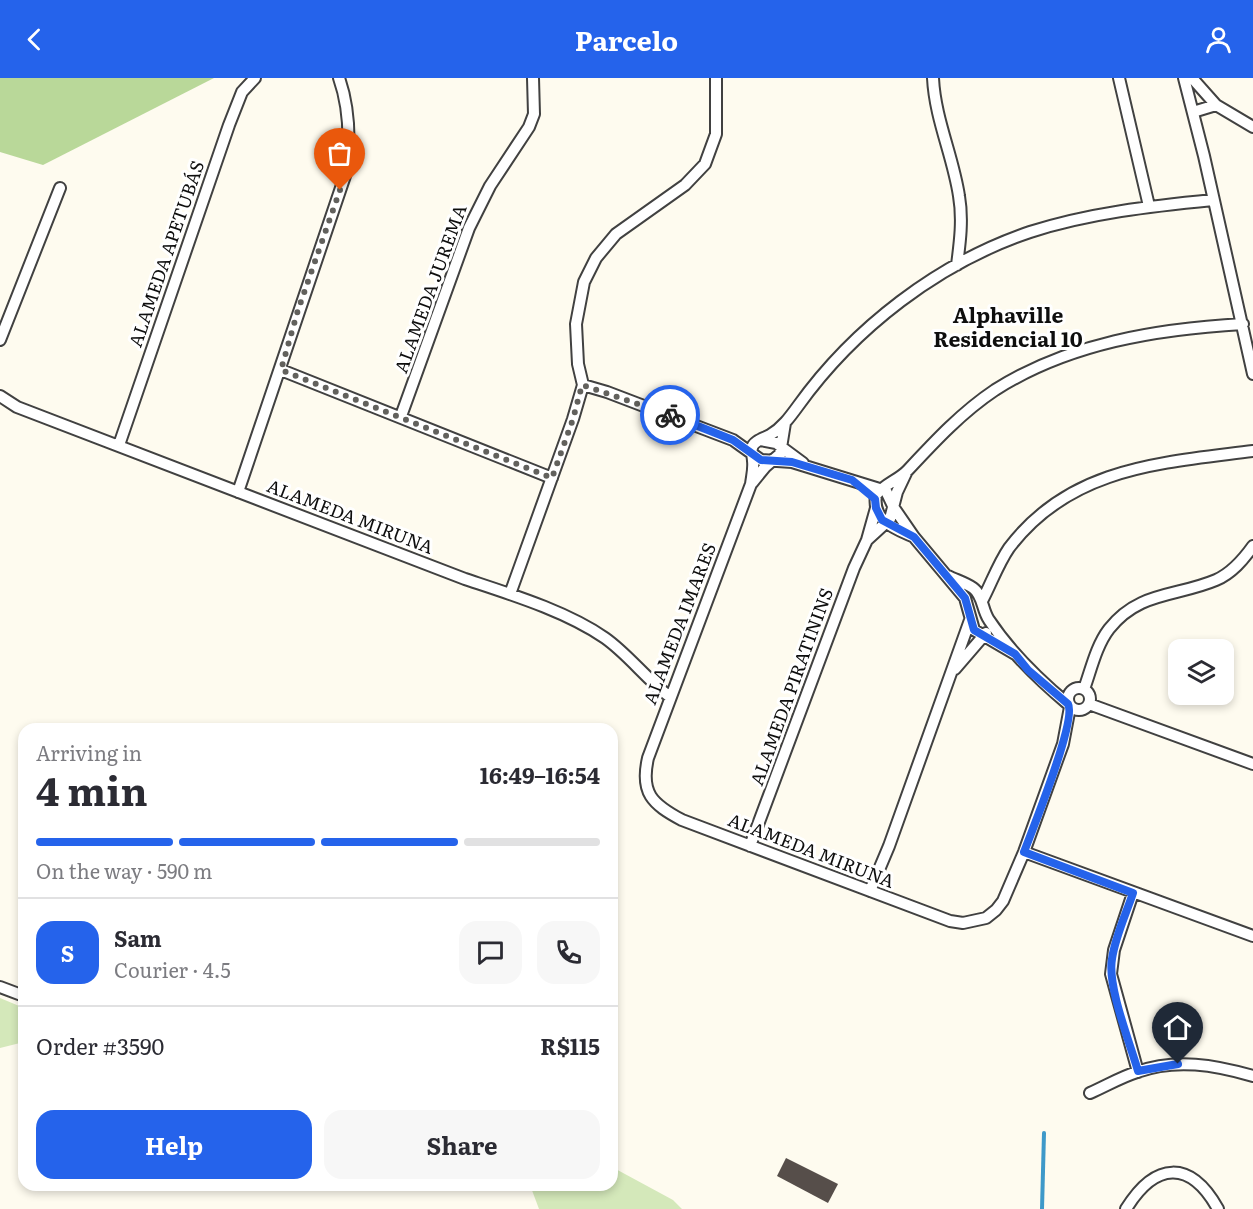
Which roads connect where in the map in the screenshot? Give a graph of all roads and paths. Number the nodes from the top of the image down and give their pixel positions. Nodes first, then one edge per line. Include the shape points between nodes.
1 (255, 78) edge
2 (339, 78) edge
3 (533, 78) edge
4 (716, 78) edge
5 (933, 78) edge
6 (1119, 78) edge
7 (1184, 78) edge
8 (1192, 78) edge
9 (1216, 105) junction
10 (1193, 112) junction
11 (1253, 127) edge
12 (60, 188) dead end
13 (1213, 200) junction
14 (1149, 206) junction
15 (957, 265) junction
16 (1243, 324) junction
17 (0, 339) edge
18 (281, 370) junction
19 (1253, 374) edge
20 (582, 385) junction
21 (0, 396) edge
22 (401, 416) junction
23 (785, 423) junction
24 (733, 440) junction
25 (760, 440) junction
26 (119, 445) junction
27 (783, 446) junction
28 (1253, 451) edge
29 (753, 456) junction
30 (772, 460) junction
31 (807, 466) junction
32 (906, 473) junction
33 (552, 478) junction
34 (852, 480) junction
35 (752, 484) junction
36 (883, 489) junction
37 (238, 492) junction
38 (876, 503) junction
39 (894, 508) junction
40 (886, 524) junction
41 (914, 537) junction
42 (867, 540) junction
43 (1253, 546) edge
44 (942, 573) junction
45 (993, 577) junction
46 (973, 588) junction
47 (510, 594) junction
48 (965, 598) junction
49 (982, 601) junction
50 (970, 620) junction
51 (992, 624) junction
52 (982, 636) junction
53 (1015, 654) junction
54 (951, 674) junction
55 (1039, 679) junction
56 (1079, 689) junction
57 (670, 697) junction
58 (1077, 706) junction
59 (1253, 764) edge
60 (645, 778) joint
61 (750, 846) junction
62 (1024, 852) junction
63 (870, 891) junction
64 (1133, 893) junction
65 (1253, 936) edge
66 (0, 987) edge
67 (18, 994) edge
68 (1138, 1071) junction
69 (1253, 1076) edge
70 (1090, 1094) dead end
71 (1126, 1209) edge
72 (1218, 1209) edge

1 - 26 street, ALAMEDA APETUBÁS via 243,92 229,125
2 - 18 street via 348,135 347,170
3 - 22 street, ALAMEDA JUREMA via 534,114 529,127 490,186 469,228
4 - 20 street via 716,134 705,164 685,185 616,234 589,270 580,294 576,324
5 - 15 street via 938,116 960,196
6 - 14 street
7 - 10 street
8 - 9 street
9 - 10 street
9 - 11 street
10 - 13 street
12 - 17 street
13 - 14 street
13 - 16 street
14 - 15 street via 1030,232
15 - 23 street via 894,307 856,339 814,383
16 - 19 street
16 - 32 street via 1106,343 1035,368 994,391 956,421
18 - 22 street
18 - 37 street
20 - 24 street
20 - 33 street
21 - 26 street, ALAMEDA MIRUNA via 17,407
22 - 33 street
23 - 25 street
23 - 27 street
24 - 25 street
24 - 29 street
25 - 27 street
25 - 29 street via 752,447
26 - 37 street, ALAMEDA MIRUNA
27 - 30 street
27 - 31 street
28 - 45 street via 1137,467 1073,492 1023,532
29 - 30 street
29 - 35 street
30 - 31 street
30 - 35 street
31 - 34 street
32 - 36 street
32 - 39 street
33 - 47 street
34 - 36 street
34 - 38 street
35 - 57 street, ALAMEDA IMARES
36 - 38 street via 878,492
36 - 39 street
37 - 47 street, ALAMEDA MIRUNA
38 - 40 street
38 - 42 street, ALAMEDA PIRATININS
39 - 40 street
39 - 41 street
40 - 41 street
40 - 42 street
41 - 44 street
42 - 61 street, ALAMEDA PIRATININS
43 - 56 street via 1242,561 1218,580 1149,598 1118,619 1107,631
44 - 46 street
44 - 48 street
45 - 46 street
45 - 49 street
46 - 48 street
46 - 49 street
47 - 57 street, ALAMEDA MIRUNA via 605,638
48 - 50 street
49 - 51 street
50 - 52 street
50 - 54 street
51 - 52 street
51 - 53 street
52 - 53 street
52 - 54 street
53 - 55 street
54 - 63 street
55 - 56 street via 1054,686
55 - 58 street
56 - 58 street via 1068,696
56 - 58 street via 1089,694
57 - 60 street, ALAMEDA IMARES via 648,758
58 - 59 street
58 - 62 street
60 - 61 street, ALAMEDA MIRUNA via 649,794 662,810
61 - 63 street, ALAMEDA MIRUNA
62 - 63 street, ALAMEDA MIRUNA via 1003,901 986,918 963,923 950,921
62 - 64 street
64 - 65 street
64 - 68 street via 1114,950 1111,974
66 - 67 street
68 - 69 street via 1190,1064 1220,1066
68 - 70 street
71 - 72 street via 1145,1184 1178,1173 1200,1182

